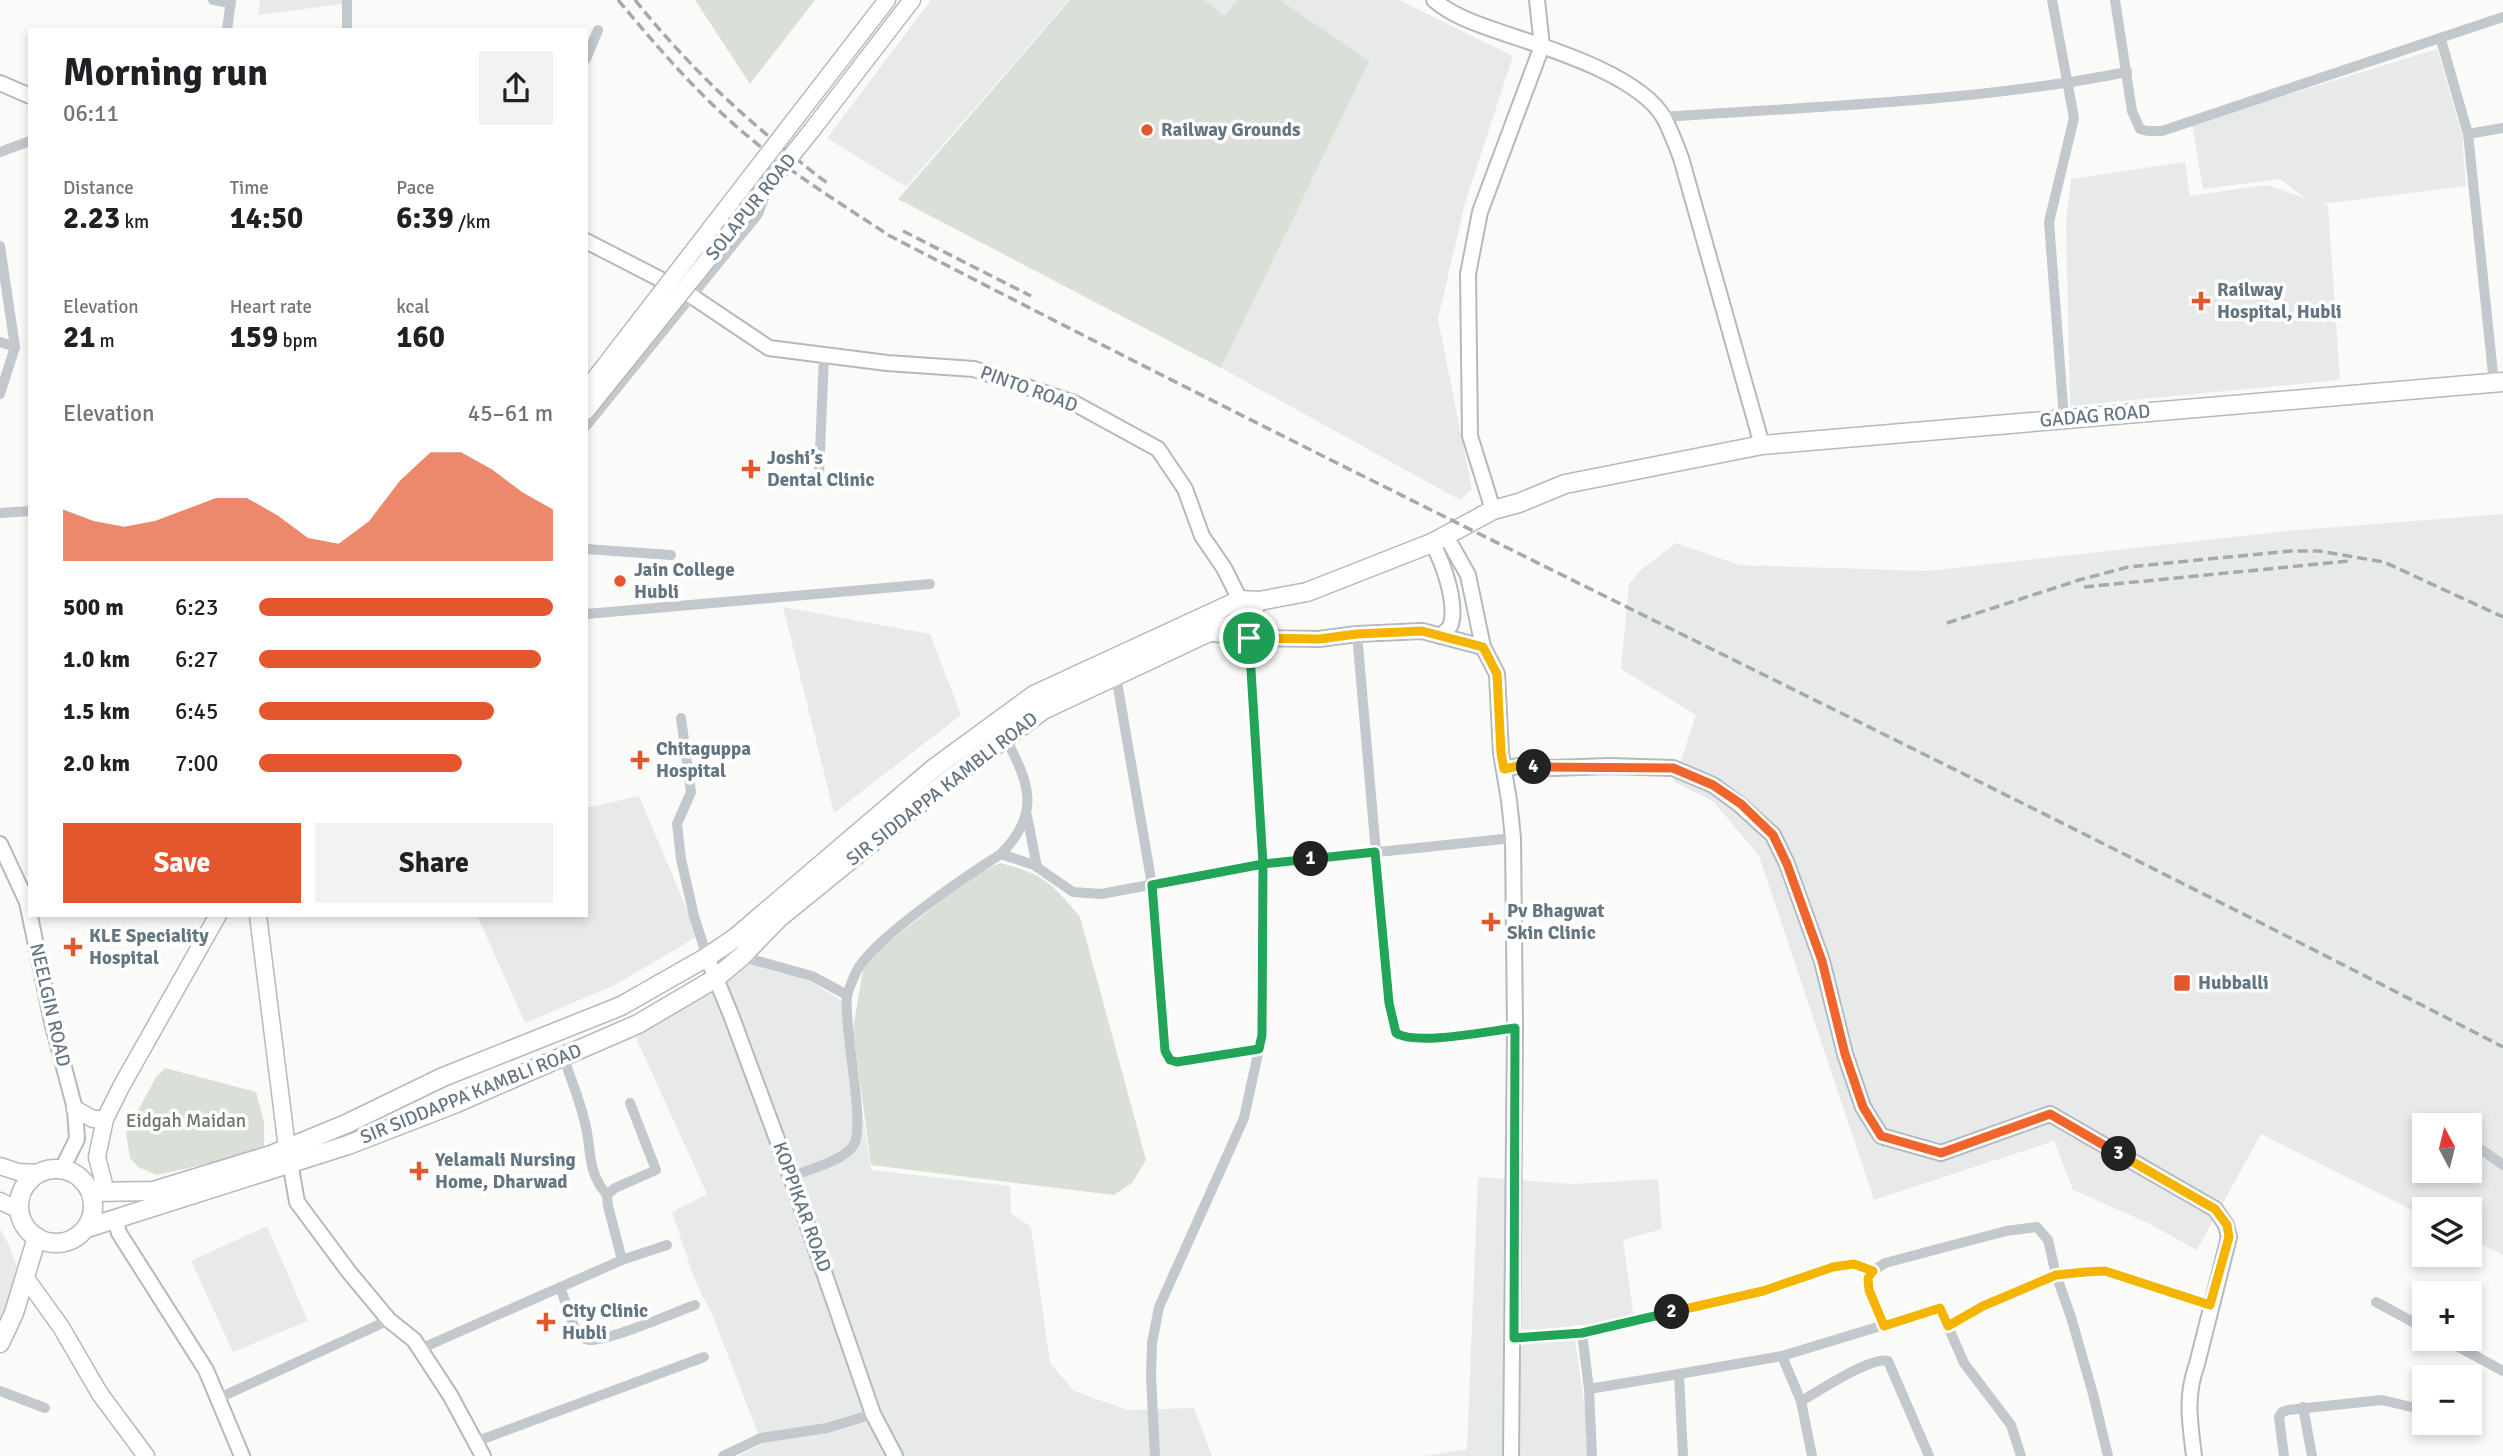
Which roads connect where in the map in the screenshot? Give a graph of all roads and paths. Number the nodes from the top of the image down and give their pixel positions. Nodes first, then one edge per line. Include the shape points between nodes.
1 (213, 0) edge
2 (347, 0) edge
3 (887, 0) edge
4 (912, 0) edge
5 (1434, 0) edge
6 (1537, 0) edge
7 (2052, 0) edge
8 (2115, 0) edge
9 (231, 2) edge
10 (2503, 18) edge
11 (227, 28) edge
12 (347, 28) edge
13 (598, 30) dead end
14 (2441, 40) junction
15 (1542, 46) junction
16 (588, 54) edge
17 (2126, 72) junction
18 (2067, 82) junction
19 (0, 83) edge
20 (28, 95) edge
21 (1664, 117) junction
22 (2503, 128) edge
23 (2468, 134) junction
24 (28, 142) edge
25 (0, 152) edge
26 (757, 168) junction
27 (769, 183) junction
28 (588, 242) edge
29 (0, 246) edge
30 (669, 283) junction
31 (691, 295) junction
32 (0, 342) edge
33 (15, 347) junction
34 (824, 355) junction
35 (588, 375) edge
36 (2500, 386) edge
37 (588, 387) edge
38 (0, 394) edge
39 (588, 409) edge
40 (2064, 418) junction
41 (588, 424) edge
42 (1762, 445) junction
43 (1689, 458) junction
44 (819, 475) dead end
45 (1493, 510) junction
46 (28, 511) edge
47 (0, 513) edge
48 (1439, 539) junction
49 (588, 549) edge
50 (671, 555) dead end
51 (930, 584) dead end
52 (1240, 600) junction
53 (1259, 601) junction
54 (588, 614) edge
55 (1244, 620) junction
56 (1207, 633) junction
57 (1357, 634) junction
58 (1440, 636) junction
59 (1249, 638) junction
60 (1483, 647) junction
61 (1116, 676) junction
62 (681, 718) dead end
63 (1005, 737) junction
64 (1504, 769) junction
65 (1027, 815) junction
66 (1513, 838) junction
67 (0, 844) edge
68 (1375, 852) junction
69 (1001, 854) junction
70 (1263, 864) junction
71 (1037, 867) junction
72 (1152, 885) junction
73 (28, 907) edge
74 (30, 917) edge
75 (217, 917) edge
76 (258, 917) edge
77 (713, 954) junction
78 (741, 957) junction
79 (716, 978) junction
80 (847, 995) junction
81 (1515, 1028) junction
82 (1259, 1049) junction
83 (563, 1056) junction
84 (630, 1103) dead end
85 (75, 1109) junction
86 (105, 1119) junction
87 (2482, 1150) dead end
88 (288, 1155) junction
89 (2503, 1165) edge
90 (0, 1166) edge
91 (62, 1169) junction
92 (39, 1173) junction
93 (792, 1177) junction
94 (99, 1192) junction
95 (607, 1195) junction
96 (0, 1201) edge
97 (19, 1210) junction
98 (115, 1219) junction
99 (87, 1227) junction
100 (37, 1237) junction
101 (667, 1245) dead end
102 (622, 1260) junction
103 (1873, 1271) junction
104 (2056, 1275) junction
105 (25, 1277) junction
106 (560, 1287) junction
107 (2376, 1302) dead end
108 (695, 1305) dead end
109 (2210, 1305) junction
110 (389, 1320) junction
111 (2412, 1322) edge
112 (1884, 1326) junction
113 (1948, 1326) junction
114 (1582, 1333) junction
115 (1514, 1338) junction
116 (0, 1343) edge
117 (420, 1349) junction
118 (2466, 1351) edge
119 (1782, 1356) junction
120 (704, 1357) dead end
121 (2503, 1371) edge
122 (1679, 1374) junction
123 (1589, 1388) junction
124 (0, 1391) edge
125 (219, 1398) junction
126 (1801, 1401) junction
127 (2303, 1407) junction
128 (2412, 1407) edge
129 (45, 1408) dead end
130 (873, 1414) junction
131 (475, 1442) junction
132 (146, 1456) edge
133 (242, 1456) edge
134 (483, 1456) edge
135 (723, 1456) edge
136 (895, 1456) edge
137 (1155, 1456) edge
138 (1511, 1456) edge
139 (1592, 1456) edge
140 (1683, 1456) edge
141 (1812, 1456) edge
142 (1930, 1456) edge
143 (2021, 1456) edge
144 (2108, 1456) edge
145 (2194, 1456) edge
146 (2284, 1456) edge
147 (2312, 1456) edge

1 - 9 street
2 - 12 street
3 - 26 main road, bridge
4 - 27 main road, SOLAPUR ROAD, bridge
5 - 15 street via 1474,23
6 - 15 street
7 - 18 street
8 - 17 street
9 - 11 street
10 - 14 street
13 - 16 street
14 - 17 street via 2162,131 2148,131 2135,121
14 - 23 street
15 - 21 street via 1639,90
15 - 45 street via 1479,212 1468,274 1470,436
17 - 18 street
18 - 21 street via 1924,99
18 - 40 street via 2074,118 2049,222
19 - 20 street
21 - 42 street via 1681,158
22 - 23 street
23 - 36 street
24 - 25 street
26 - 30 street via 741,177
26 - 37 main road, bridge
27 - 31 street via 758,214
27 - 39 main road, SOLAPUR ROAD, bridge
28 - 30 street, PINTO ROAD
29 - 33 street
30 - 31 street, PINTO ROAD
30 - 35 street
31 - 34 street, PINTO ROAD via 769,348
31 - 41 street
32 - 33 street
33 - 38 street
34 - 44 street
34 - 52 street, PINTO ROAD via 974,369 1074,403 1158,449 1185,489 1202,536
36 - 40 highway, GADAG ROAD
36 - 43 highway, GADAG ROAD via 1763,457
40 - 42 highway, GADAG ROAD
42 - 43 highway, GADAG ROAD
43 - 45 highway, GADAG ROAD via 1565,484
45 - 48 highway, GADAG ROAD
46 - 47 street
48 - 53 highway, GADAG ROAD via 1307,592
48 - 58 street via 1452,622
48 - 60 street via 1468,575
49 - 50 street
51 - 54 street
52 - 53 highway, SIR SIDDAPPA KAMBLI ROAD
52 - 55 street, PINTO ROAD
52 - 77 highway, SIR SIDDAPPA KAMBLI ROAD via 1034,695 933,769
53 - 55 highway
55 - 56 highway, SIR SIDDAPPA KAMBLI ROAD
55 - 59 street
56 - 59 street
56 - 61 highway, SIR SIDDAPPA KAMBLI ROAD
57 - 58 street via 1422,631
57 - 59 street via 1319,639
57 - 68 street
58 - 60 street
59 - 70 street
60 - 64 street via 1497,674
61 - 63 highway, SIR SIDDAPPA KAMBLI ROAD via 1043,710
61 - 72 street
62 - 77 street via 691,792 677,824 681,859 694,916
63 - 65 street via 1027,792
63 - 78 highway, SIR SIDDAPPA KAMBLI ROAD via 780,917
64 - 66 street
64 - 109 street via 1673,768 1713,785 1741,804 1773,835 1787,864 1822,961 1863,1107 1881,1136 1941,1153 2050,1114 2215,1209 2227,1225 2229,1237
65 - 69 street
65 - 71 street
66 - 68 street
66 - 81 street
67 - 73 street, NEELGIN ROAD
68 - 70 street
68 - 81 street via 1396,1033 1424,1039
69 - 71 street
69 - 80 street via 872,951 857,969
70 - 72 street
70 - 82 street
71 - 72 street via 1073,892 1101,894
72 - 82 street via 1165,1051 1170,1060
74 - 85 street, NEELGIN ROAD
75 - 86 main road
76 - 88 main road
77 - 78 street
77 - 79 street, KOPPIKAR ROAD
77 - 88 highway, SIR SIDDAPPA KAMBLI ROAD via 621,1006 443,1077
78 - 79 highway, SIR SIDDAPPA KAMBLI ROAD
78 - 80 street via 812,976
79 - 83 highway, SIR SIDDAPPA KAMBLI ROAD via 638,1024
79 - 93 street, KOPPIKAR ROAD
80 - 93 street via 858,1125 855,1144 843,1156
81 - 115 street
82 - 137 street via 1244,1118 1159,1307 1151,1377
83 - 88 highway, SIR SIDDAPPA KAMBLI ROAD via 348,1145
83 - 95 street via 591,1143 589,1164
84 - 95 street via 656,1170
85 - 86 main road via 93,1119
85 - 91 street, NEELGIN ROAD via 77,1139
86 - 94 main road via 97,1157
87 - 89 street
88 - 94 highway via 153,1191
88 - 98 highway, SIR SIDDAPPA KAMBLI ROAD
88 - 110 street via 297,1202
90 - 92 main road
91 - 92 highway
91 - 94 highway via 76,1173
92 - 97 highway via 23,1188
93 - 130 street, KOPPIKAR ROAD
94 - 99 highway
95 - 102 street
96 - 97 main road
97 - 100 highway via 26,1228
98 - 99 highway, SIR SIDDAPPA KAMBLI ROAD
98 - 125 street via 119,1233
99 - 100 highway via 65,1242
100 - 105 highway
101 - 102 street
102 - 106 street
103 - 104 street via 1885,1263 2037,1227 2048,1240
103 - 112 street via 1869,1290
103 - 114 street via 1854,1264 1833,1267 1763,1291
104 - 109 street via 2105,1271
104 - 113 street
104 - 144 street
105 - 116 highway
105 - 132 main road
106 - 108 street via 576,1332 588,1340
106 - 117 street
107 - 111 street
109 - 145 street via 2188,1402
110 - 117 street
110 - 125 street
112 - 113 street via 1940,1308
112 - 119 street
113 - 143 street via 1964,1363 2011,1425
114 - 115 street
114 - 123 street
115 - 138 street
117 - 131 street
118 - 121 street
119 - 122 street
119 - 126 street
120 - 131 street
122 - 123 street
122 - 140 street
123 - 139 street
124 - 129 street
125 - 133 street
126 - 141 street
126 - 142 street via 1870,1363 1888,1361
127 - 128 street via 2382,1400
127 - 146 street via 2282,1412 2278,1418
127 - 147 street
130 - 135 street via 827,1428 761,1438
130 - 136 street, KOPPIKAR ROAD
131 - 134 street

